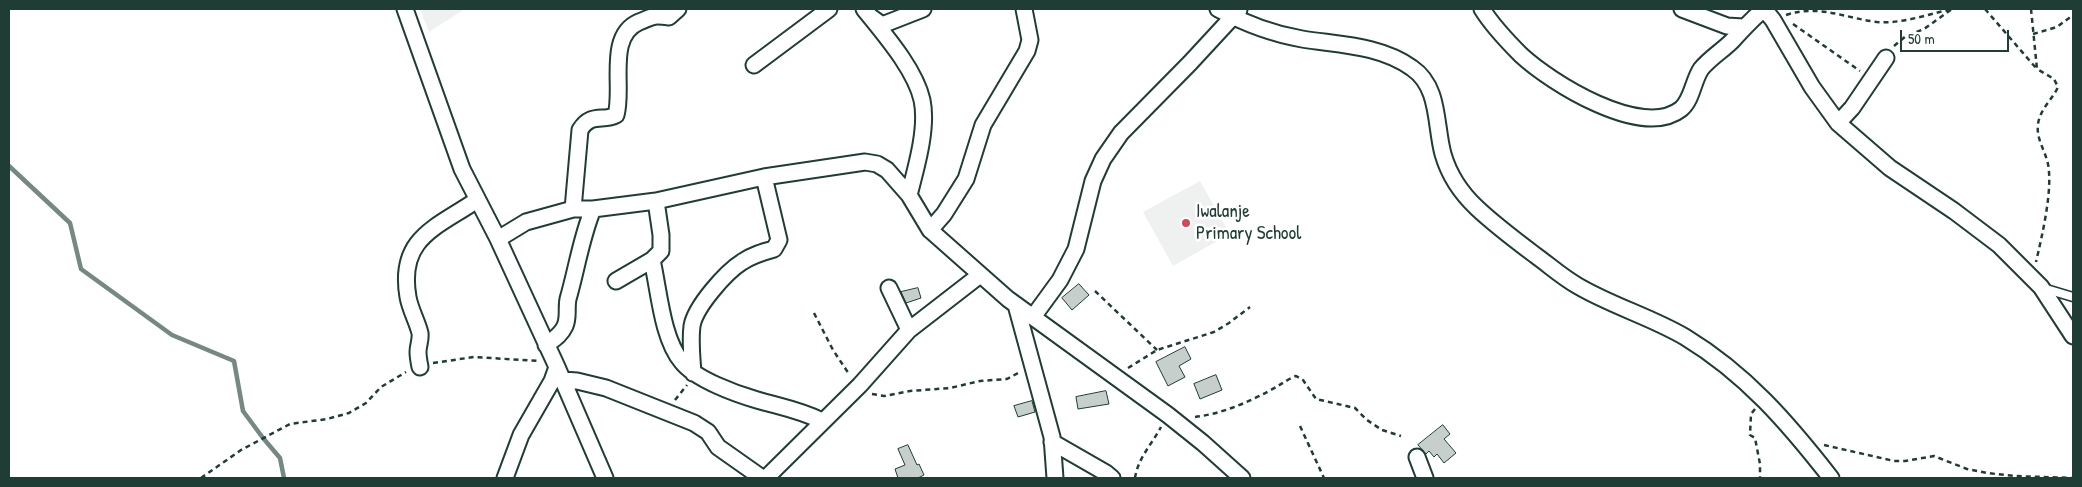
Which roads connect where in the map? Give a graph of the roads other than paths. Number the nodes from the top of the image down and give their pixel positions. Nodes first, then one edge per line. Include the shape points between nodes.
1 (404, 9) edge
2 (678, 9) edge
3 (829, 9) edge
4 (923, 9) edge
5 (1024, 9) edge
6 (1482, 9) edge
7 (1682, 9) edge
8 (1229, 11) edge
9 (868, 13) edge
10 (1743, 27) junction
11 (1886, 58) road end
12 (754, 65) dead end
13 (1838, 123) junction
14 (764, 177) junction
15 (909, 195) junction
16 (477, 198) junction
17 (656, 201) junction
18 (573, 209) junction
19 (593, 209) junction
20 (930, 230) junction
21 (498, 240) junction
22 (652, 260) junction
23 (980, 275) junction
24 (616, 281) dead end
25 (2037, 282) junction
26 (889, 288) dead end
27 (2073, 297) edge
28 (1016, 305) junction
29 (1033, 317) junction
30 (909, 330) junction
31 (2073, 336) edge
32 (546, 345) junction
33 (420, 367) road end
34 (558, 369) junction
35 (693, 373) junction
36 (822, 421) junction
37 (1052, 442) junction
38 (1417, 457) dead end
39 (504, 478) edge
40 (606, 478) edge
41 (762, 478) edge
42 (766, 478) edge
43 (1055, 478) edge
44 (1112, 478) edge
45 (1242, 478) edge
46 (1425, 478) edge
47 (1832, 478) edge

1 - 16 street via 462,168
2 - 18 street via 669,17 653,15 634,24 626,32 619,59 616,115 592,119 580,130
3 - 12 street
4 - 9 street via 882,25
5 - 20 street via 1029,46 982,125 966,179
6 - 10 street via 1522,55 1552,78 1597,105 1622,114 1644,117 1659,117 1680,109 1687,102 1700,71
7 - 10 street via 1727,26
8 - 29 street via 1190,63 1121,133 1102,159 1093,181 1076,249 1060,280
8 - 47 street via 1271,32 1361,47 1412,67 1425,80 1431,94 1443,154 1455,184 1478,209 1578,286 1683,336 1730,368 1764,398
9 - 15 street via 908,69 922,102 920,146
10 - 13 street via 1764,9 1812,88
11 - 13 street
13 - 25 street via 1890,168 2000,245
14 - 15 street via 868,162 885,168
14 - 17 street
14 - 35 street via 778,243 774,249 739,264 698,311 692,326
15 - 20 street
16 - 21 street
16 - 33 street via 429,230 415,246 410,260 408,294 420,335
17 - 19 street
17 - 22 street via 662,246
18 - 19 street
18 - 21 street via 526,222
19 - 32 street via 568,300 567,322
20 - 23 street
21 - 32 street
22 - 24 street
22 - 35 street via 672,345
23 - 28 street
23 - 30 street
25 - 27 lane
25 - 31 street
26 - 30 street
28 - 29 street
28 - 37 street
29 - 45 street via 1168,415
30 - 36 street
32 - 34 street
34 - 39 street via 521,435
34 - 40 street
34 - 41 street via 577,381 606,388 701,427 718,446
35 - 36 street via 755,400 800,411
36 - 42 street
37 - 43 street
37 - 44 street
38 - 46 street

